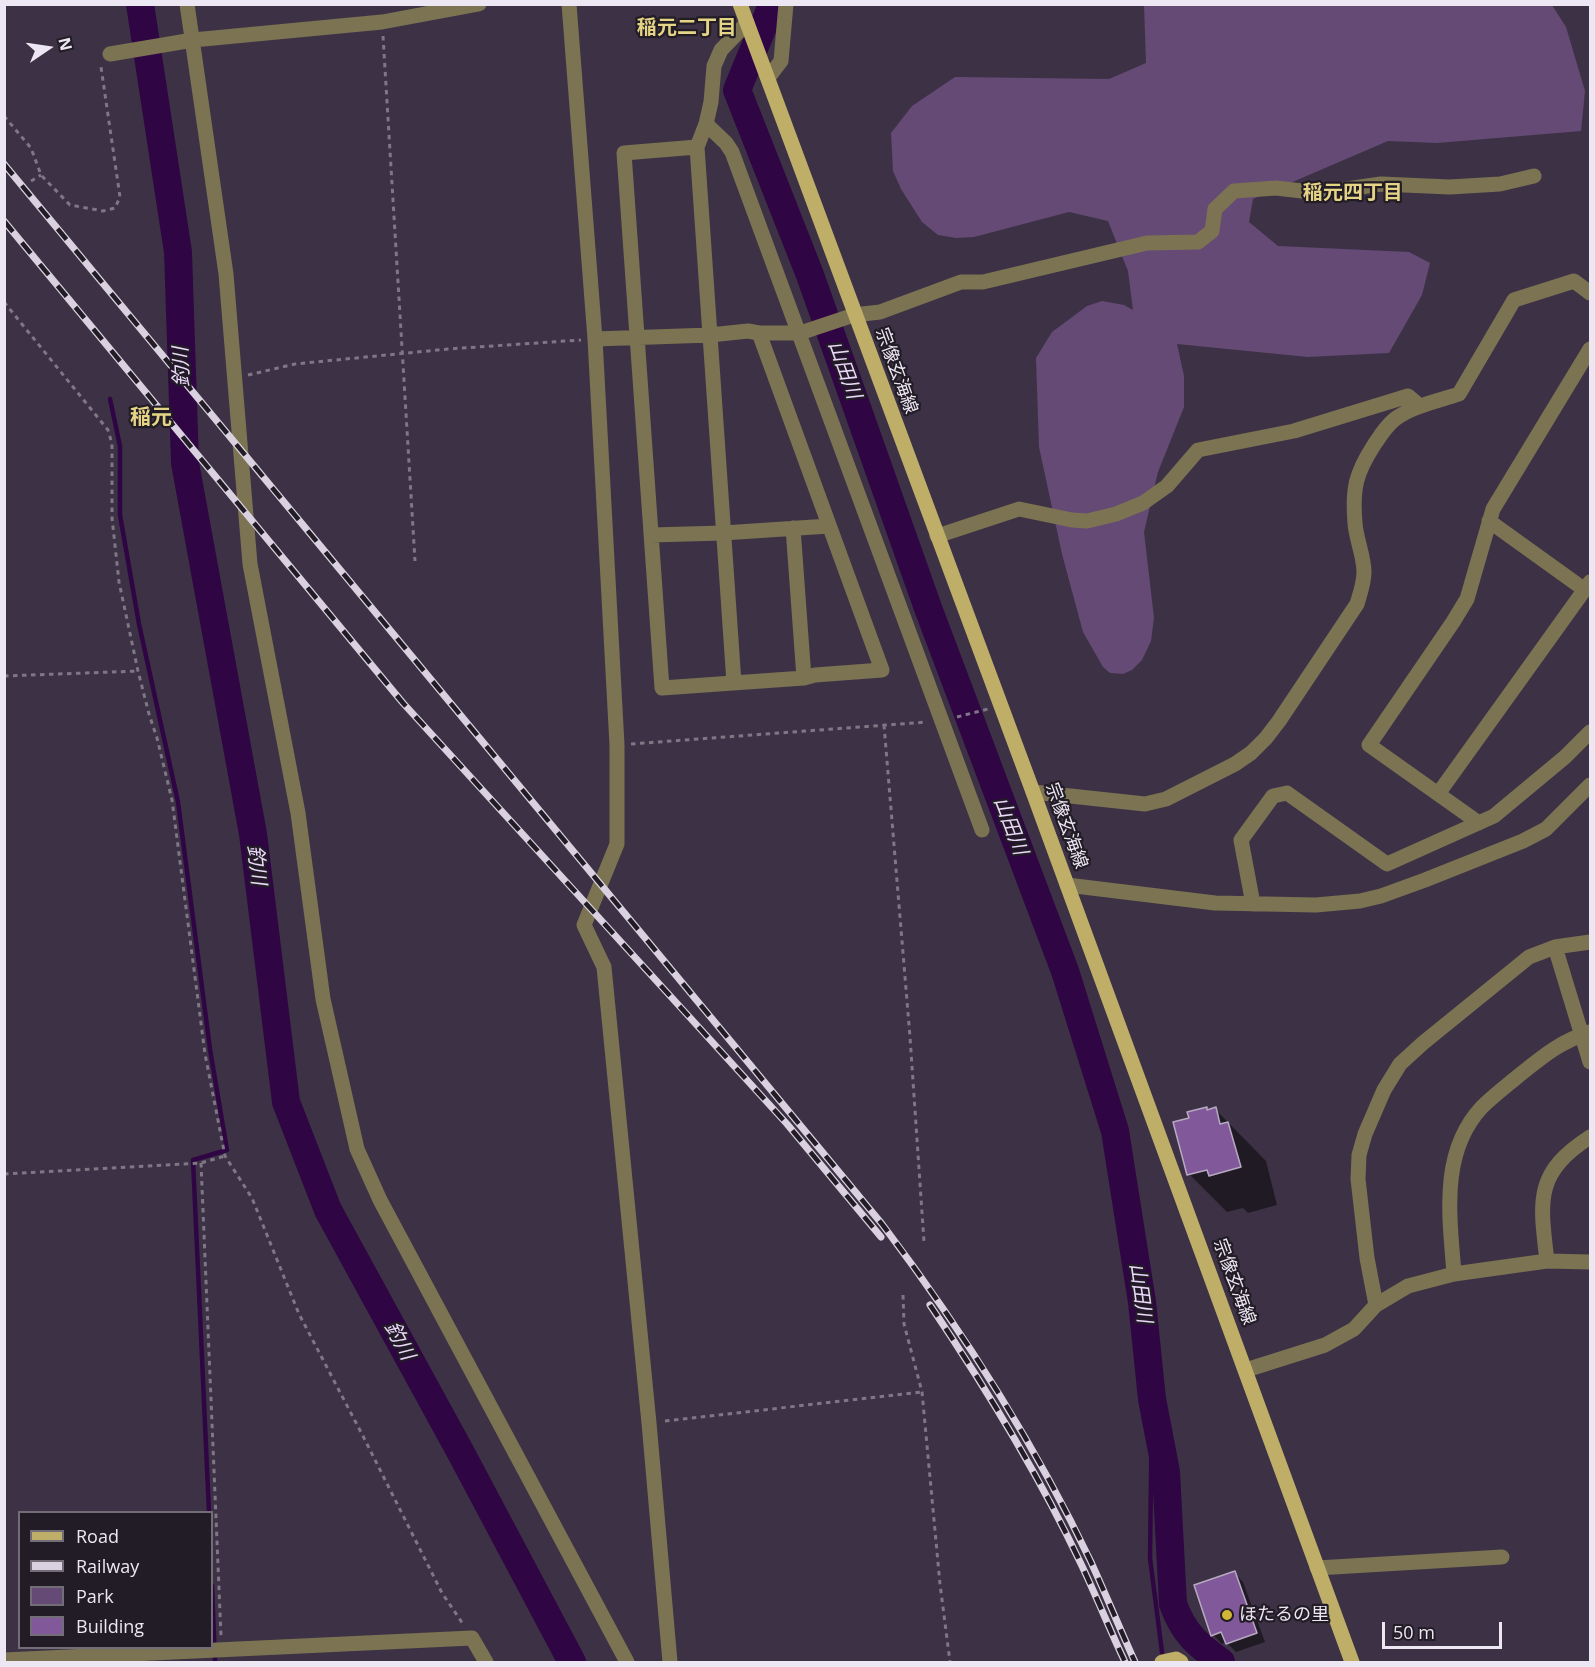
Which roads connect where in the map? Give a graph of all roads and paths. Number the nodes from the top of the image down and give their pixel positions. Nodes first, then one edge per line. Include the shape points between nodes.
1 (187, 4) edge
2 (479, 4) edge
3 (569, 4) edge
4 (740, 4) edge
5 (786, 4) edge
6 (382, 22) junction
7 (747, 23) junction
8 (190, 41) junction
9 (110, 54) joint
10 (768, 78) junction
11 (4, 116) edge
12 (706, 124) junction
13 (697, 147) junction
14 (41, 175) junction
15 (1534, 177) dead end
16 (31, 182) dead end
17 (1590, 293) edge
18 (4, 302) edge
19 (854, 315) junction
20 (759, 333) junction
21 (800, 333) junction
22 (710, 334) junction
23 (637, 337) junction
24 (595, 339) junction
25 (1590, 349) edge
26 (402, 355) junction
27 (234, 378) junction
28 (1420, 406) junction
29 (1489, 521) junction
30 (830, 526) junction
31 (793, 528) junction
32 (723, 533) junction
33 (651, 535) junction
34 (937, 536) junction
35 (415, 561) dead end
36 (1588, 586) edge
37 (138, 671) junction
38 (4, 676) edge
39 (804, 678) junction
40 (734, 683) junction
41 (1000, 705) junction
42 (943, 721) junction
43 (884, 725) junction
44 (1590, 732) edge
45 (617, 745) junction
46 (1590, 785) edge
47 (1033, 792) junction
48 (1438, 794) junction
49 (1479, 823) junction
50 (982, 830) dead end
51 (1067, 885) junction
52 (1253, 904) junction
53 (1590, 942) edge
54 (1555, 947) junction
55 (1586, 1033) edge
56 (1590, 1062) edge
57 (1590, 1137) edge
58 (225, 1156) junction
59 (201, 1163) junction
60 (4, 1174) edge
61 (924, 1242) dead end
62 (1547, 1261) junction
63 (1590, 1262) edge
64 (1454, 1274) junction
65 (903, 1295) dead end
66 (1376, 1305) junction
67 (1246, 1370) junction
68 (922, 1392) junction
69 (649, 1423) junction
70 (1502, 1557) dead end
71 (1317, 1568) junction
72 (472, 1638) junction
73 (222, 1656) edge
74 (4, 1660) edge
75 (486, 1662) edge
76 (627, 1662) edge
77 (670, 1662) edge
78 (950, 1662) edge
79 (1352, 1662) edge

1 - 8 street
2 - 6 street
3 - 24 street
4 - 7 main road, 宗像玄海線
5 - 10 street via 781,61
6 - 8 street
6 - 26 path
7 - 10 main road, 宗像玄海線
7 - 12 street via 721,50 714,66
8 - 9 street
8 - 27 street via 226,274
9 - 14 path via 99,56 120,197 115,208 103,211 70,205
10 - 19 main road, 宗像玄海線
11 - 14 path via 31,148
12 - 13 street
12 - 21 street via 732,152
13 - 22 street
13 - 23 street via 624,153
14 - 16 path
15 - 19 street via 1479,186 1381,184 1319,193 1276,188 1234,191 1215,209 1212,231 1198,242 1147,243 983,282 961,282 880,312
17 - 28 street via 1574,281 1514,300 1459,394
18 - 37 path via 108,430 118,571
19 - 21 street
19 - 34 main road, 宗像玄海線
20 - 21 street
20 - 22 street
20 - 30 street
21 - 42 street
22 - 23 street
22 - 32 street
23 - 24 street
23 - 33 street
24 - 26 path
24 - 45 street
25 - 29 street
26 - 27 path via 295,364
26 - 35 path
27 - 76 street via 249,564 298,813 323,999 357,1149 380,1200
28 - 34 street via 1408,396 1294,431 1198,450 1167,486 1143,503 1116,514 1087,521 1019,509
28 - 47 street via 1395,419 1382,433 1356,478 1355,523 1364,572 1357,604 1266,738 1251,753 1166,799 1145,804
29 - 36 street
29 - 48 street via 1467,599 1369,745
30 - 31 street
30 - 39 street via 882,670
31 - 32 street
31 - 39 street
32 - 33 street
32 - 40 street
33 - 40 street via 662,688
34 - 41 main road, 宗像玄海線
36 - 48 street
37 - 38 path
37 - 58 path via 172,800 205,1054
39 - 40 street
41 - 42 path
41 - 47 main road, 宗像玄海線
42 - 43 path
42 - 50 street
43 - 45 path
43 - 61 path
44 - 49 street via 1494,816
45 - 69 street via 617,844 584,926 604,967
46 - 52 street via 1546,829 1523,842 1381,896 1341,904
47 - 51 main road, 宗像玄海線
48 - 49 street
49 - 52 street via 1387,864 1287,793 1273,796 1241,840
51 - 52 street
51 - 67 main road, 宗像玄海線
53 - 54 street
54 - 55 street
54 - 66 street via 1529,957 1423,1043 1400,1064 1384,1090 1365,1134 1358,1179
55 - 56 street
55 - 64 street via 1552,1048 1481,1108 1466,1131 1453,1163 1448,1191
57 - 62 street via 1558,1161 1543,1192
58 - 59 path
58 - 72 path via 252,1198 299,1314 442,1593
59 - 60 path
59 - 73 path
62 - 63 street
62 - 64 street
64 - 66 street via 1407,1286
65 - 68 path via 904,1324
66 - 67 street via 1354,1329 1325,1345
67 - 71 main road, 宗像玄海線
68 - 69 path
68 - 78 path
69 - 77 street
70 - 71 street
71 - 79 main road, 宗像玄海線
72 - 73 street
72 - 75 street
73 - 74 street

